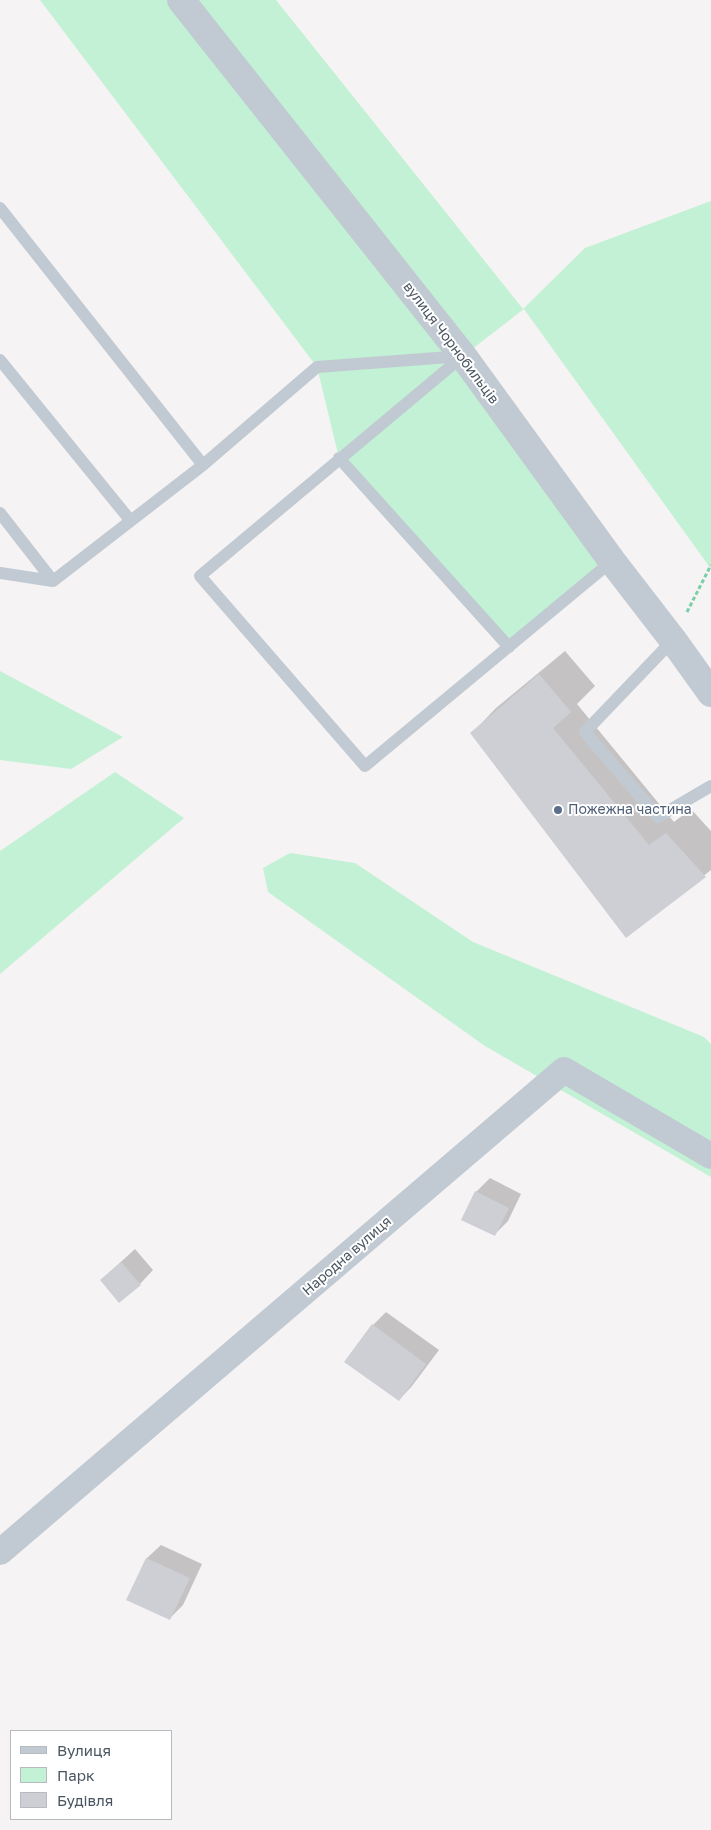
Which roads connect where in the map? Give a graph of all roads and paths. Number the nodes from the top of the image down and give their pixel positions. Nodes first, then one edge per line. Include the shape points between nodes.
1 (181, 0) edge
2 (0, 208) edge
3 (463, 356) junction
4 (0, 360) edge
5 (339, 458) junction
6 (203, 465) junction
7 (0, 513) edge
8 (130, 520) junction
9 (612, 561) junction
10 (711, 565) edge
11 (0, 573) edge
12 (53, 581) junction
13 (674, 640) junction
14 (509, 647) junction
15 (711, 693) edge
16 (711, 786) edge
17 (711, 1156) edge
18 (0, 1552) edge

1 - 3 street, вулиця Чорнобильців
2 - 6 lane
3 - 5 lane
3 - 6 lane via 317,367
3 - 9 street, вулиця Чорнобильців
4 - 8 lane
5 - 14 lane
5 - 14 lane via 200,576 366,766
6 - 8 lane
7 - 12 lane
8 - 12 lane
9 - 13 street, вулиця Чорнобильців
9 - 14 lane
10 - 13 path
11 - 12 lane
13 - 15 street, вулиця Чорнобильців
13 - 16 lane via 584,732 658,817
17 - 18 street, Народна вулиця via 564,1070

